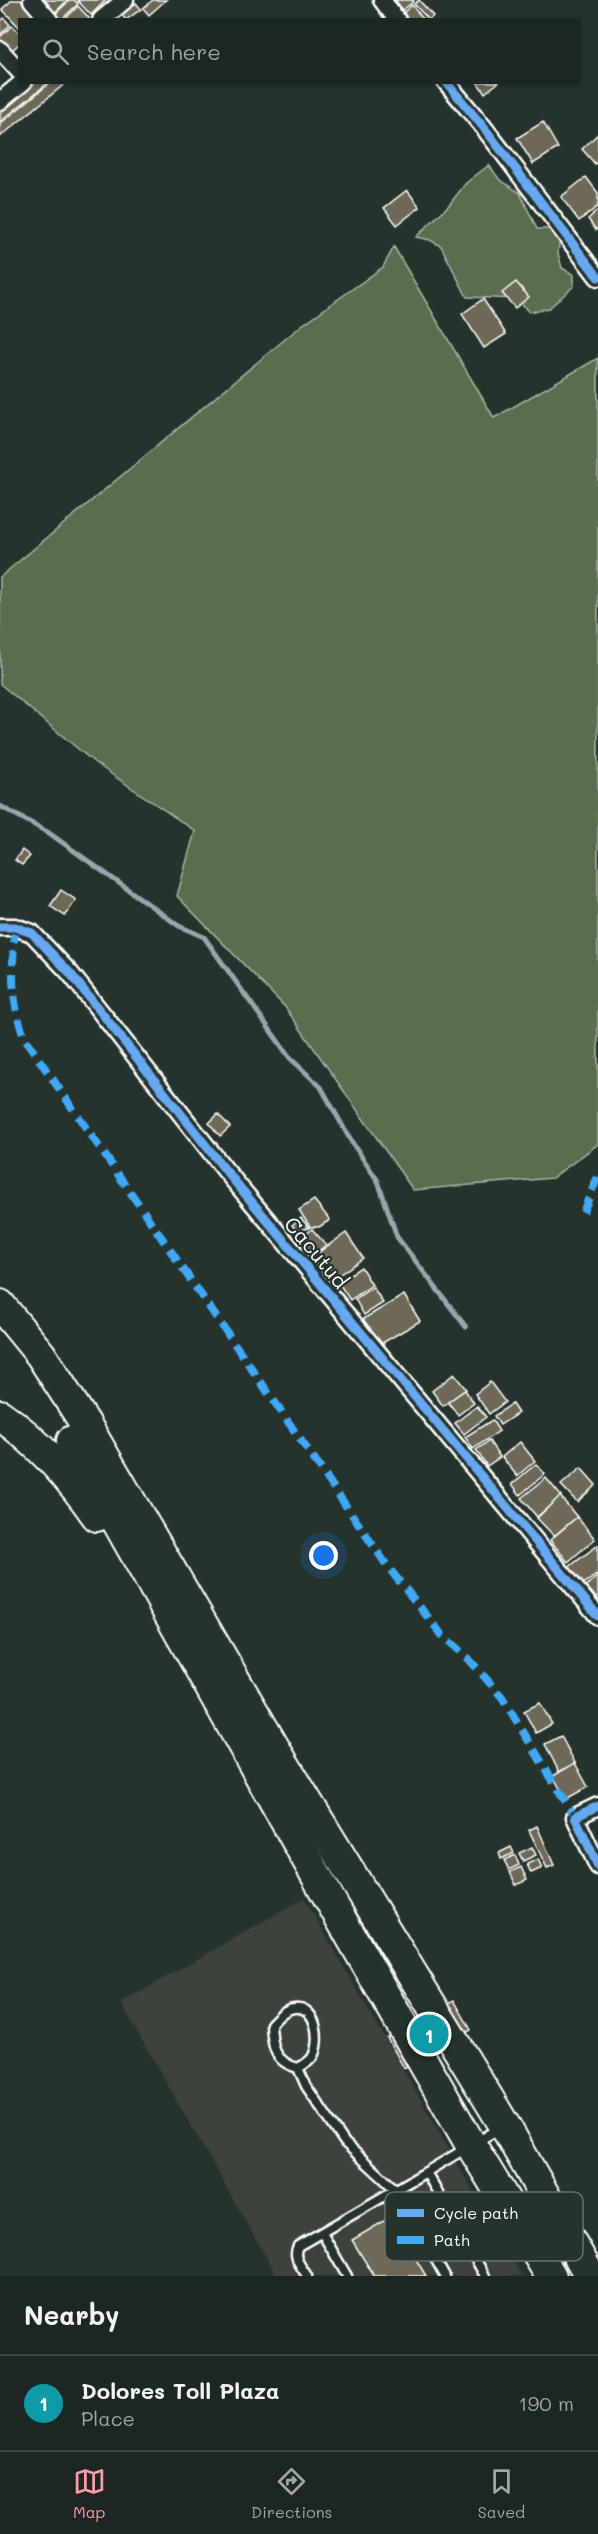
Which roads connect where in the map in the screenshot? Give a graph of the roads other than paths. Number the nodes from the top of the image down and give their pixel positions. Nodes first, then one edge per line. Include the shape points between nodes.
1 (32, 0) edge
2 (382, 0) edge
3 (122, 1) edge
4 (47, 18) edge
5 (103, 18) edge
6 (396, 18) edge
7 (0, 50) edge
8 (18, 70) edge
9 (21, 84) edge
10 (448, 84) edge
11 (0, 101) edge
12 (598, 277) edge
13 (0, 927) edge
14 (0, 1305) edge
15 (0, 1337) edge
16 (0, 1414) edge
17 (598, 1616) edge
18 (210, 1689) junction
19 (598, 1806) edge
20 (598, 1866) edge
21 (298, 2068) junction
22 (505, 2126) junction
23 (471, 2145) junction
24 (426, 2172) junction
25 (396, 2190) junction
26 (393, 2192) edge
27 (438, 2192) edge
28 (500, 2192) edge
29 (542, 2192) edge
30 (385, 2197) edge
31 (322, 2234) junction
32 (436, 2261) edge
33 (477, 2261) edge
34 (542, 2261) edge
35 (582, 2261) edge
36 (307, 2276) edge
37 (346, 2276) edge
38 (445, 2276) edge
39 (486, 2276) edge
40 (551, 2276) edge
41 (590, 2276) edge

1 - 4 street
2 - 6 street
3 - 5 street
7 - 8 street
9 - 11 street
10 - 12 street
13 - 17 street, Cacutud via 32,933 70,973 226,1171
14 - 22 highway via 41,1355 86,1425 279,1756
15 - 18 highway via 61,1423
16 - 18 highway via 39,1447 81,1494
18 - 23 highway
19 - 20 street via 575,1817
21 - 21 lane via 312,2057 317,2043 315,2023 306,2010 295,2007 284,2011 271,2024 272,2045 280,2060
21 - 25 lane via 345,2143
22 - 23 lane
22 - 29 highway
23 - 24 lane
23 - 28 highway
24 - 25 lane
24 - 27 lane
25 - 26 lane
30 - 31 lane
31 - 36 lane via 296,2250 296,2258
31 - 37 lane
32 - 38 lane
33 - 39 lane
34 - 40 highway
35 - 41 highway

